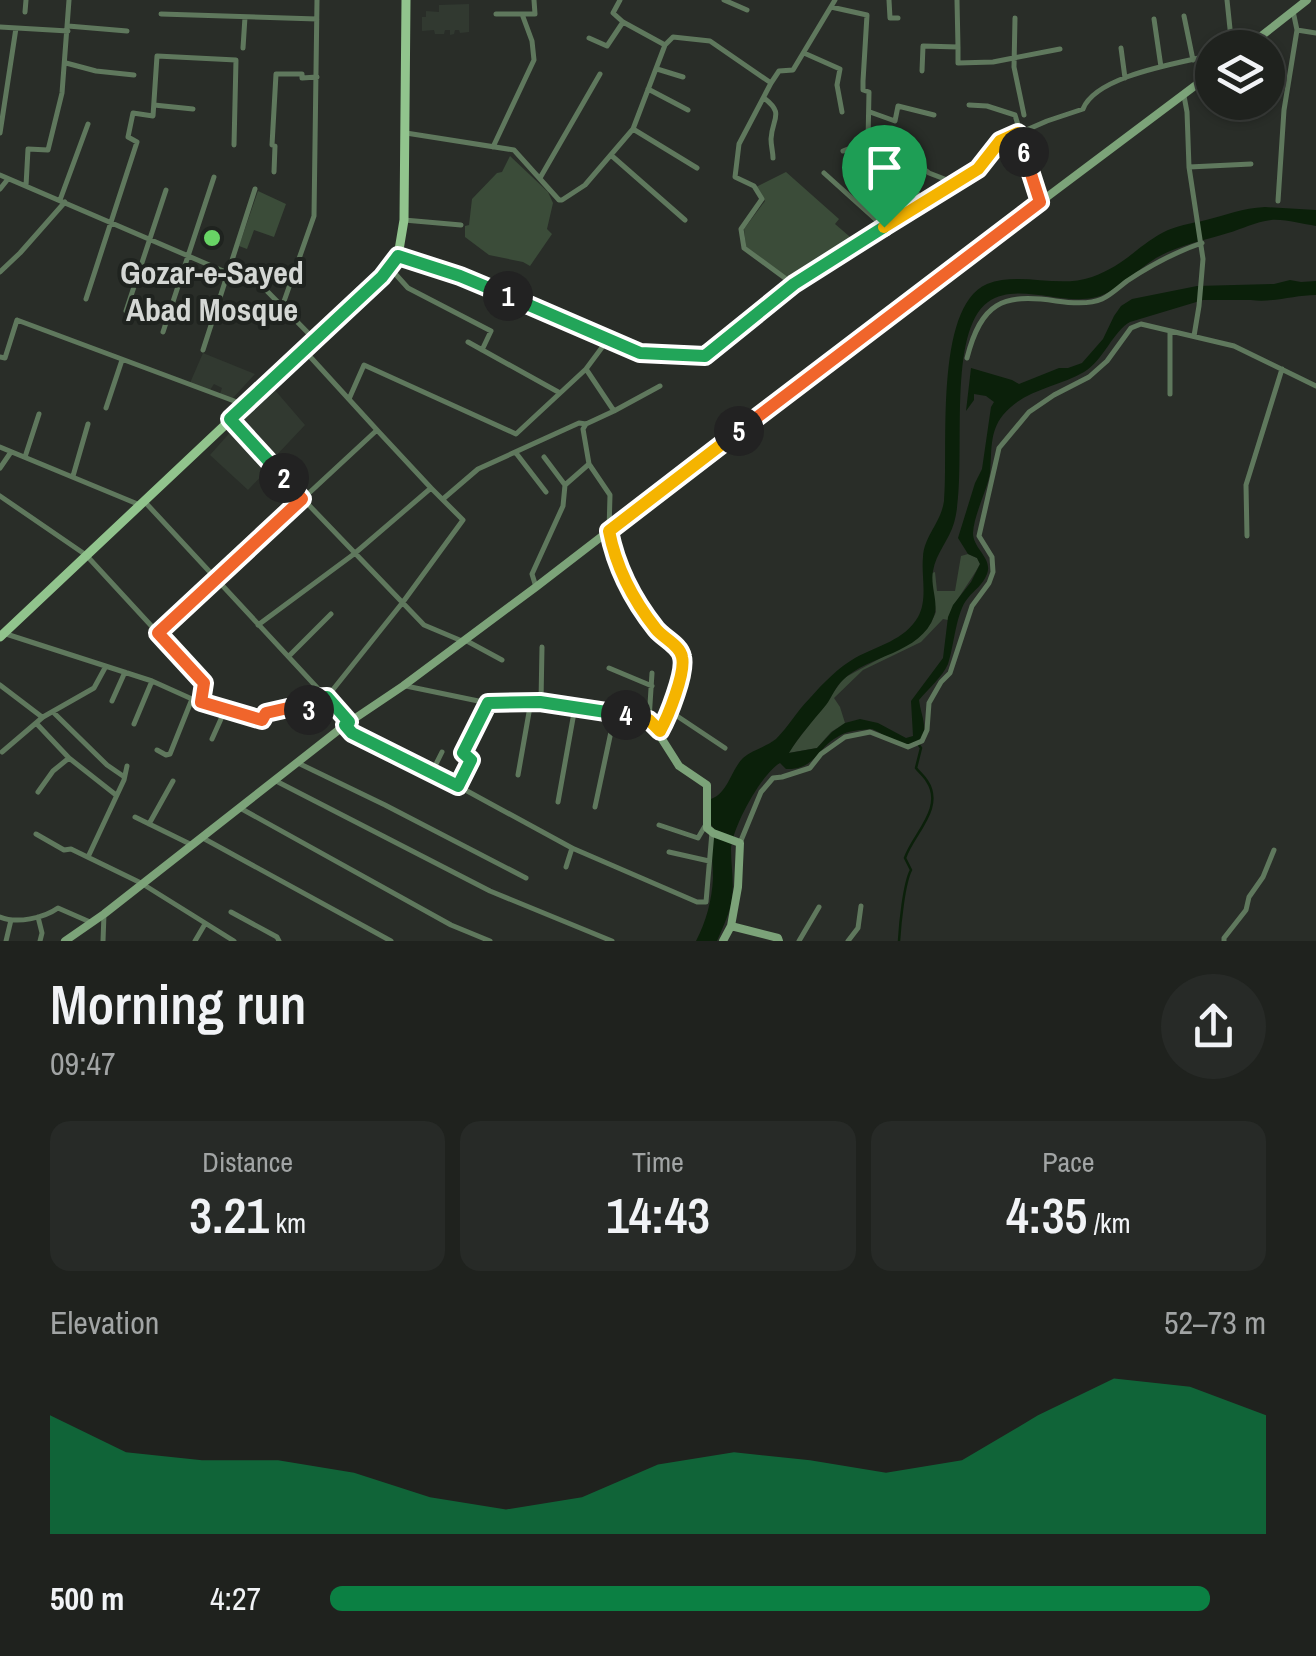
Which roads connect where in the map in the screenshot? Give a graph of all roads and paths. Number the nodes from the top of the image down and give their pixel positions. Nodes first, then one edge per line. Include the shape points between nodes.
1 (26, 0) edge
2 (69, 0) edge
3 (317, 0) edge
4 (406, 0) edge
5 (534, 0) edge
6 (620, 0) edge
7 (724, 0) edge
8 (889, 0) edge
9 (957, 0) edge
10 (1227, 0) edge
11 (1307, 0) edge
12 (833, 3) edge
13 (748, 10) dead end
14 (1293, 11) junction
15 (25, 12) dead end
16 (161, 14) dead end
17 (496, 14) dead end
18 (522, 14) junction
19 (1184, 16) dead end
20 (244, 17) junction
21 (898, 18) dead end
22 (1015, 18) dead end
23 (317, 19) junction
24 (1154, 19) dead end
25 (623, 22) junction
26 (0, 27) edge
27 (16, 28) junction
28 (68, 28) junction
29 (1237, 30) edge
30 (1265, 30) edge
31 (1297, 30) junction
32 (127, 31) dead end
33 (1316, 32) edge
34 (589, 38) dead end
35 (665, 45) junction
36 (958, 46) junction
37 (243, 48) dead end
38 (1060, 48) dead end
39 (1121, 48) dead end
40 (804, 53) junction
41 (1014, 58) junction
42 (1193, 60) joint
43 (66, 63) junction
44 (1162, 67) junction
45 (656, 68) junction
46 (922, 71) dead end
47 (600, 74) dead end
48 (134, 75) dead end
49 (683, 77) dead end
50 (317, 78) junction
51 (1126, 78) junction
52 (771, 83) junction
53 (1195, 85) edge
54 (648, 89) junction
55 (1184, 93) junction
56 (763, 97) junction
57 (154, 105) junction
58 (969, 105) dead end
59 (193, 109) dead end
60 (688, 110) dead end
61 (842, 112) dead end
62 (870, 112) junction
63 (1024, 114) dead end
64 (934, 115) dead end
65 (88, 124) dead end
66 (633, 128) junction
67 (0, 132) edge
68 (406, 133) junction
69 (1018, 133) junction
70 (868, 142) junction
71 (234, 144) dead end
72 (494, 147) junction
73 (843, 150) dead end
74 (902, 152) dead end
75 (612, 156) junction
76 (773, 158) dead end
77 (1251, 164) dead end
78 (1190, 167) junction
79 (697, 168) dead end
80 (274, 172) dead end
81 (824, 174) dead end
82 (0, 176) edge
83 (214, 177) dead end
84 (540, 178) junction
85 (8, 179) junction
86 (956, 183) junction
87 (26, 186) junction
88 (0, 189) edge
89 (255, 189) dead end
90 (166, 190) dead end
91 (62, 200) junction
92 (1278, 201) dead end
93 (926, 202) junction
94 (1040, 202) junction
95 (404, 220) junction
96 (685, 220) dead end
97 (110, 224) junction
98 (461, 225) dead end
99 (884, 227) junction
100 (149, 240) junction
101 (1202, 243) junction
102 (398, 256) junction
103 (188, 257) junction
104 (390, 268) junction
105 (0, 272) edge
106 (228, 274) junction
107 (794, 284) junction
108 (86, 299) dead end
109 (282, 307) junction
110 (126, 311) dead end
111 (1170, 331) junction
112 (163, 332) dead end
113 (1194, 336) junction
114 (609, 338) junction
115 (315, 340) junction
116 (468, 342) dead end
117 (202, 350) dead end
118 (304, 350) junction
119 (482, 350) junction
120 (0, 356) edge
121 (968, 358) dead end
122 (122, 360) junction
123 (586, 369) junction
124 (1282, 369) junction
125 (660, 386) dead end
126 (1316, 386) edge
127 (560, 393) junction
128 (1170, 394) dead end
129 (348, 399) junction
130 (245, 405) junction
131 (106, 408) dead end
132 (614, 411) junction
133 (39, 414) dead end
134 (230, 419) junction
135 (88, 424) dead end
136 (586, 424) junction
137 (377, 430) junction
138 (0, 447) edge
139 (12, 452) junction
140 (516, 453) junction
141 (544, 456) dead end
142 (25, 457) junction
143 (589, 464) junction
144 (0, 468) edge
145 (72, 476) junction
146 (565, 485) junction
147 (432, 488) junction
148 (546, 492) dead end
149 (0, 496) edge
150 (302, 499) junction
151 (442, 499) junction
152 (142, 503) junction
153 (609, 531) junction
154 (1247, 536) dead end
155 (354, 554) junction
156 (86, 556) junction
157 (217, 579) junction
158 (536, 587) junction
159 (402, 602) junction
160 (331, 614) dead end
161 (258, 624) junction
162 (158, 633) junction
163 (1, 634) edge
164 (462, 640) junction
165 (542, 647) dead end
166 (289, 656) junction
167 (502, 660) dead end
168 (106, 666) junction
169 (609, 668) dead end
170 (126, 672) junction
171 (652, 673) dead end
172 (152, 680) junction
173 (0, 686) edge
174 (403, 686) junction
175 (652, 686) junction
176 (327, 697) junction
177 (192, 699) junction
178 (112, 701) dead end
179 (531, 701) junction
180 (201, 702) junction
181 (540, 702) junction
182 (488, 703) junction
183 (576, 707) junction
184 (226, 709) junction
185 (52, 712) junction
186 (670, 712) junction
187 (615, 713) junction
188 (42, 717) junction
189 (649, 720) junction
190 (36, 723) junction
191 (347, 723) junction
192 (134, 724) dead end
193 (660, 731) junction
194 (212, 739) dead end
195 (725, 748) dead end
196 (157, 750) dead end
197 (2, 752) edge
198 (442, 752) dead end
199 (68, 758) junction
200 (298, 762) junction
201 (127, 766) dead end
202 (431, 773) junction
203 (518, 775) dead end
204 (124, 776) junction
205 (173, 780) dead end
206 (276, 781) junction
207 (458, 786) junction
208 (38, 792) dead end
209 (116, 794) junction
210 (558, 802) dead end
211 (595, 807) dead end
212 (240, 808) junction
213 (135, 817) dead end
214 (149, 824) junction
215 (659, 825) dead end
216 (710, 830) junction
217 (36, 834) dead end
218 (202, 837) junction
219 (738, 842) junction
220 (190, 844) junction
221 (572, 848) junction
222 (1274, 850) dead end
223 (669, 852) dead end
224 (88, 857) junction
225 (710, 861) junction
226 (566, 867) dead end
227 (526, 878) dead end
228 (141, 883) junction
229 (861, 906) dead end
230 (819, 907) dead end
231 (232, 912) dead end
232 (104, 914) junction
233 (0, 917) edge
234 (38, 918) junction
235 (10, 920) junction
236 (91, 922) junction
237 (206, 924) junction
238 (732, 926) junction
239 (221, 933) junction
240 (6, 941) edge
241 (40, 941) edge
242 (66, 941) edge
243 (103, 941) edge
244 (195, 941) edge
245 (216, 941) edge
246 (234, 941) edge
247 (279, 941) edge
248 (391, 941) edge
249 (490, 941) edge
250 (612, 941) edge
251 (723, 941) edge
252 (780, 941) edge
253 (799, 941) edge
254 (848, 941) edge
255 (1224, 941) edge

1 - 15 street
2 - 28 street
3 - 23 street
4 - 68 main road
5 - 18 street via 534,14
6 - 25 street via 613,12
7 - 13 street
8 - 21 street via 890,18
9 - 36 street
10 - 29 street
11 - 14 main road
12 - 40 street
12 - 62 street via 867,14 863,90 869,92
14 - 30 main road
14 - 31 street
16 - 20 street
17 - 18 street
18 - 72 street via 534,60
19 - 42 street
20 - 23 street
20 - 37 street
22 - 41 street
23 - 50 street
24 - 44 street
25 - 34 street via 607,46
25 - 35 street
26 - 27 street
27 - 28 street
27 - 67 street
28 - 32 street
28 - 43 street
31 - 33 street
31 - 92 street
35 - 45 street
35 - 52 street via 673,37 710,40
36 - 41 street via 958,63
36 - 46 street via 923,46
38 - 41 street
39 - 51 street
40 - 52 street via 794,70 779,71
40 - 61 street via 840,69
41 - 63 street
42 - 44 street
43 - 48 street
43 - 87 street via 48,150 28,149
44 - 51 street
45 - 49 street
45 - 54 street
47 - 84 street
50 - 80 street via 276,74
50 - 109 street via 314,216
51 - 69 street via 1086,100 1084,109
52 - 56 street
53 - 55 main road
54 - 60 street
54 - 66 street
55 - 78 street
55 - 94 main road
56 - 76 street via 776,112
56 - 107 street via 740,144 735,176 762,199 742,229 744,248
57 - 59 street
57 - 71 street via 157,56 236,60
57 - 97 street via 154,116 133,114 128,137 137,142
58 - 69 street via 1015,115
62 - 64 street via 895,121 898,106
62 - 70 street
65 - 91 street
66 - 75 street
66 - 79 street
68 - 72 street
68 - 95 main road
69 - 86 street via 1000,141 978,169
69 - 94 street
70 - 73 street
70 - 93 street
72 - 84 street via 514,150
74 - 86 street
75 - 84 street via 560,200
75 - 96 street
77 - 78 street
78 - 101 street
81 - 99 street
82 - 85 street
83 - 103 street
85 - 87 street
85 - 88 street
86 - 93 street
87 - 91 street
89 - 106 street
90 - 100 street
91 - 97 street
91 - 105 street
93 - 99 street
94 - 153 main road
95 - 98 street
95 - 102 main road
97 - 100 street
97 - 108 street
99 - 107 street
100 - 103 street
100 - 110 street
101 - 113 street
101 - 121 street via 1174,252 1100,301 1031,298 994,306 979,323
102 - 104 main road
102 - 114 street
103 - 106 street
103 - 112 street
104 - 115 main road
104 - 119 street via 408,288 490,330
106 - 109 street via 265,290
106 - 117 street
107 - 114 street via 705,356 640,353
109 - 115 street
111 - 113 street
111 - 128 street
111 - 219 street via 1131,328 1108,362 1029,412 999,448 978,536 993,572 972,606 950,673 929,703 919,743 899,744 870,732 845,738 810,768 773,778
113 - 124 street
114 - 123 street
115 - 118 main road
116 - 119 street
118 - 129 street
118 - 130 main road
119 - 127 street
120 - 122 street via 6,358 17,320
122 - 130 street
122 - 131 street
123 - 127 street
123 - 132 street
124 - 126 street
124 - 154 street via 1246,485
125 - 132 street
127 - 129 street via 516,434 364,364
129 - 137 street
130 - 134 main road
132 - 136 street
133 - 142 street
134 - 150 street
134 - 152 main road
135 - 145 street
136 - 140 street
136 - 143 street
137 - 147 street
137 - 150 street
138 - 139 street
139 - 142 street
139 - 144 street
140 - 148 street
140 - 151 street via 478,469
141 - 146 street
142 - 145 street
143 - 146 street
143 - 153 street via 610,495
145 - 152 street
146 - 158 street via 532,574
147 - 151 street
147 - 155 street
149 - 156 street
150 - 155 street
150 - 157 street
151 - 159 street via 464,520
152 - 156 main road
152 - 157 street
153 - 158 main road
153 - 186 main road via 619,570 657,630 682,654
155 - 159 street
155 - 161 street
156 - 162 street
156 - 163 main road
157 - 161 street
157 - 162 street
158 - 164 main road
159 - 164 street via 424,625
159 - 176 street
160 - 166 street
161 - 166 street
162 - 180 street via 204,683
163 - 168 street
164 - 167 street
164 - 174 main road
165 - 181 street
166 - 176 street
168 - 170 street
168 - 185 street via 94,688
169 - 175 street
170 - 172 street
170 - 178 street
171 - 175 street
172 - 177 street
172 - 192 street
173 - 188 street
174 - 182 street
174 - 191 main road
175 - 189 street
176 - 184 street via 311,698 307,713 288,708 262,720
176 - 191 street
177 - 180 street
177 - 196 street via 170,754
179 - 181 street
179 - 182 street
179 - 203 street
180 - 184 street
181 - 183 street
182 - 207 street via 463,753 471,760
183 - 187 street
183 - 210 street
184 - 194 street
185 - 188 street
185 - 204 street
186 - 193 main road
186 - 195 street
187 - 189 street
187 - 211 street
188 - 190 street
189 - 193 street
190 - 197 street
190 - 199 street
191 - 200 main road
191 - 202 street via 352,733
193 - 216 main road via 680,766 707,785
198 - 202 street
199 - 208 street
199 - 209 street
200 - 206 main road
200 - 227 street
201 - 204 street
202 - 207 street
204 - 209 street
205 - 214 street
206 - 212 main road
206 - 250 street via 490,891
207 - 221 street
209 - 224 street
212 - 218 main road
212 - 249 street via 451,926
213 - 214 street
214 - 220 street
215 - 216 street via 698,838
216 - 219 main road
216 - 225 street
217 - 224 street
218 - 220 main road
218 - 248 street
219 - 238 main road
220 - 228 main road
221 - 225 street via 697,902 706,902
221 - 226 street
222 - 255 street
223 - 225 street
224 - 228 street
228 - 232 main road
228 - 237 street
229 - 254 street
230 - 253 street
231 - 247 street
232 - 236 main road
232 - 243 street
233 - 235 street
234 - 235 street
234 - 236 street via 58,908
234 - 241 street
235 - 240 street
236 - 242 main road
237 - 239 street
237 - 244 street
238 - 251 main road
238 - 252 main road
239 - 245 street
239 - 246 street

